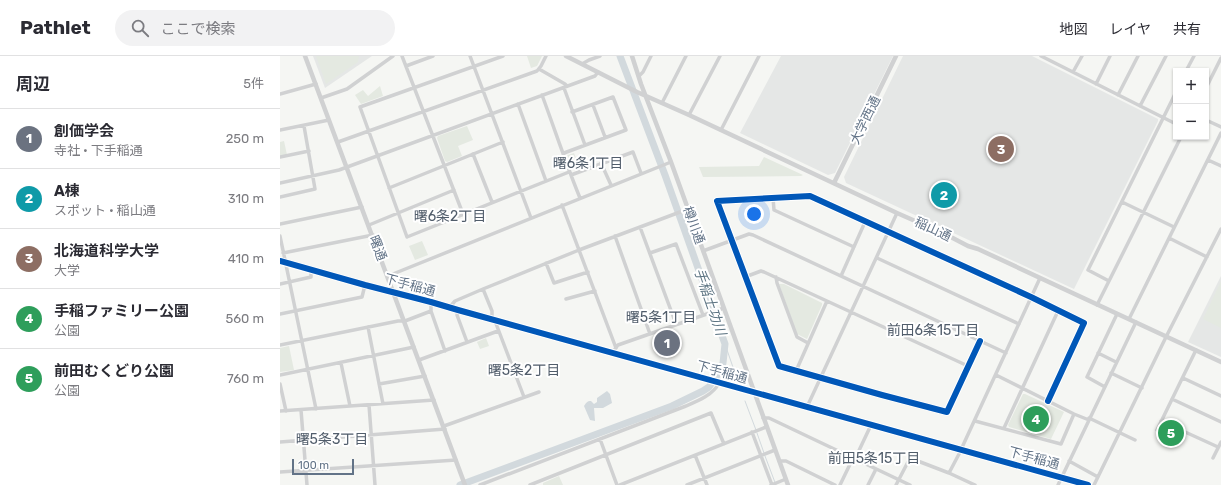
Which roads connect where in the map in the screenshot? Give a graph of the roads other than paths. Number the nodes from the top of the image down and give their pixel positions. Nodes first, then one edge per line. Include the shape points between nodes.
1 (305, 56) edge
2 (392, 56) edge
3 (402, 56) edge
4 (432, 56) edge
5 (470, 56) edge
6 (503, 56) edge
7 (546, 56) edge
8 (566, 56) edge
9 (600, 56) edge
10 (632, 56) edge
11 (651, 56) edge
12 (686, 56) edge
13 (720, 56) edge
14 (759, 56) edge
15 (896, 56) edge
16 (1040, 56) edge
17 (1053, 56) edge
18 (1082, 56) edge
19 (1110, 56) edge
20 (1138, 56) edge
21 (1166, 56) edge
22 (1194, 56) edge
23 (1221, 58) edge
24 (1050, 61) junction
25 (582, 64) junction
26 (406, 66) junction
27 (474, 66) junction
28 (1188, 68) edge
29 (539, 69) junction
30 (598, 72) junction
31 (1073, 72) junction
32 (639, 76) junction
33 (1209, 82) edge
34 (316, 84) junction
35 (1096, 84) junction
36 (565, 87) junction
37 (415, 88) junction
38 (483, 90) junction
39 (280, 94) edge
40 (1118, 95) junction
41 (542, 96) junction
42 (646, 96) junction
43 (321, 98) junction
44 (1173, 98) edge
45 (662, 103) junction
46 (518, 104) junction
47 (593, 105) junction
48 (1140, 106) junction
49 (424, 111) junction
50 (572, 112) junction
51 (492, 114) junction
52 (689, 115) junction
53 (1164, 118) junction
54 (329, 120) junction
55 (1173, 122) edge
56 (1209, 122) edge
57 (304, 126) junction
58 (1221, 128) edge
59 (280, 130) edge
60 (720, 130) junction
61 (368, 131) junction
62 (1221, 133) edge
63 (433, 136) junction
64 (605, 138) junction
65 (1180, 140) edge
66 (338, 142) junction
67 (502, 142) junction
68 (585, 145) junction
69 (309, 151) junction
70 (564, 153) junction
71 (473, 154) junction
72 (377, 156) junction
73 (280, 157) edge
74 (1208, 160) junction
75 (671, 162) junction
76 (601, 163) junction
77 (444, 166) junction
78 (1221, 166) edge
79 (347, 168) junction
80 (641, 173) junction
81 (570, 174) junction
82 (313, 176) junction
83 (546, 181) junction
84 (280, 183) edge
85 (834, 183) junction
86 (611, 186) junction
87 (389, 188) junction
88 (454, 190) junction
89 (520, 191) junction
90 (280, 197) edge
91 (580, 198) junction
92 (773, 198) junction
93 (492, 202) junction
94 (1122, 202) junction
95 (562, 205) junction
96 (362, 207) junction
97 (688, 209) junction
98 (398, 212) junction
99 (898, 213) junction
100 (1143, 213) junction
101 (463, 214) junction
102 (531, 218) junction
103 (866, 222) junction
104 (280, 224) edge
105 (369, 225) junction
106 (640, 227) junction
107 (1174, 227) junction
108 (1221, 228) edge
109 (888, 232) junction
110 (373, 235) junction
111 (280, 236) edge
112 (615, 236) junction
113 (1169, 238) junction
114 (732, 240) junction
115 (854, 247) junction
116 (579, 250) junction
117 (703, 251) junction
118 (283, 253) junction
119 (650, 253) junction
120 (1207, 257) junction
121 (877, 258) junction
122 (283, 262) edge
123 (546, 263) junction
124 (311, 270) junction
125 (588, 272) junction
126 (388, 276) junction
127 (840, 276) junction
128 (746, 277) junction
129 (776, 277) junction
130 (1040, 278) junction
131 (1109, 281) junction
132 (290, 282) junction
133 (280, 284) edge
134 (365, 285) junction
135 (863, 286) junction
136 (483, 289) junction
137 (595, 291) junction
138 (394, 292) junction
139 (1031, 297) junction
140 (566, 299) dead end
141 (431, 302) junction
142 (827, 302) junction
143 (1097, 304) junction
144 (449, 308) junction
145 (724, 308) junction
146 (458, 310) junction
147 (296, 311) junction
148 (431, 311) junction
149 (1058, 311) junction
150 (851, 313) junction
151 (280, 314) edge
152 (1117, 314) junction
153 (703, 315) junction
154 (1129, 319) junction
155 (404, 320) junction
156 (493, 320) junction
157 (1136, 322) junction
158 (676, 324) junction
159 (1019, 324) junction
160 (368, 327) junction
161 (498, 331) junction
162 (650, 334) junction
163 (1166, 337) junction
164 (302, 341) junction
165 (980, 341) junction
166 (467, 342) junction
167 (808, 343) junction
168 (280, 345) edge
169 (414, 347) junction
170 (616, 348) junction
171 (445, 350) junction
172 (1196, 350) junction
173 (1006, 353) junction
174 (1098, 353) junction
175 (614, 354) junction
176 (374, 356) junction
177 (419, 360) junction
178 (341, 362) junction
179 (1116, 362) junction
180 (1221, 362) edge
181 (968, 366) junction
182 (308, 369) junction
183 (796, 371) junction
184 (1111, 373) junction
185 (280, 375) edge
186 (996, 375) junction
187 (425, 376) junction
188 (820, 378) junction
189 (1183, 378) junction
190 (719, 383) junction
191 (280, 384) edge
192 (379, 384) junction
193 (1105, 387) junction
194 (1022, 388) junction
195 (1142, 388) junction
196 (539, 392) dead end
197 (754, 392) junction
198 (1221, 396) edge
199 (524, 397) junction
200 (434, 400) junction
201 (1172, 400) junction
202 (1048, 401) junction
203 (383, 404) junction
204 (369, 405) junction
205 (350, 406) junction
206 (807, 407) junction
207 (316, 409) junction
208 (301, 410) junction
209 (280, 411) edge
210 (286, 411) junction
211 (1074, 414) junction
212 (763, 418) junction
213 (1089, 419) junction
214 (975, 421) junction
215 (1162, 421) junction
216 (1221, 422) edge
217 (871, 425) junction
218 (766, 426) junction
219 (444, 427) junction
220 (1004, 428) junction
221 (1157, 430) dead end
222 (755, 431) junction
223 (1120, 432) junction
224 (371, 434) junction
225 (600, 439) junction
226 (303, 440) junction
227 (1135, 440) dead end
228 (280, 442) edge
229 (1221, 442) edge
230 (724, 444) junction
231 (1218, 447) junction
232 (775, 450) junction
233 (962, 450) junction
234 (606, 455) junction
235 (695, 455) junction
236 (762, 455) junction
237 (854, 458) junction
238 (1213, 458) dead end
239 (456, 460) junction
240 (779, 461) junction
241 (1069, 461) junction
242 (374, 465) junction
243 (876, 469) junction
244 (306, 470) junction
245 (280, 472) edge
246 (950, 473) junction
247 (1062, 477) junction
248 (1098, 477) junction
249 (704, 478) junction
250 (786, 479) junction
251 (898, 480) junction
252 (773, 484) edge
253 (307, 485) edge
254 (375, 485) edge
255 (466, 485) edge
256 (480, 485) edge
257 (530, 485) edge
258 (617, 485) edge
259 (620, 485) edge
260 (687, 485) edge
261 (707, 485) edge
262 (788, 485) edge
263 (835, 485) edge
264 (840, 485) edge
265 (868, 485) edge
266 (896, 485) edge
267 (910, 485) edge
268 (975, 485) edge
269 (1058, 485) edge
270 (1088, 485) edge
271 (1094, 485) edge

1 - 34 street, 曙通
2 - 43 street via 347,89
3 - 26 street
4 - 26 street
5 - 27 street
6 - 27 street
7 - 29 street
8 - 25 street, 稲山通
9 - 25 street
10 - 32 street, 樽川通
11 - 32 street
12 - 45 street
13 - 52 street
14 - 60 street
15 - 85 street, 大学西通
16 - 24 street
17 - 24 street
18 - 31 street
19 - 35 street
20 - 40 street
21 - 48 street
22 - 28 street
23 - 33 street
24 - 31 street
25 - 30 street, 稲山通
26 - 37 street
27 - 37 street
27 - 38 street
29 - 36 street via 565,84
29 - 38 street
30 - 36 street via 595,76
30 - 42 street, 稲山通
31 - 35 street
32 - 42 street, 樽川通
34 - 39 street
34 - 43 street, 曙通
35 - 40 street
36 - 41 street
36 - 50 street
37 - 49 street
37 - 61 street via 360,107
38 - 49 street
38 - 51 street
40 - 48 street
41 - 46 street
41 - 70 street
42 - 45 street, 稲山通
42 - 75 street, 樽川通
43 - 54 street, 曙通
44 - 53 street
45 - 52 street, 稲山通
46 - 51 street
46 - 83 street
47 - 50 street
47 - 64 street
47 - 64 street via 613,98 626,130
48 - 53 street
49 - 61 street
49 - 63 street
50 - 68 street
51 - 63 street
51 - 67 street
52 - 60 street, 稲山通
53 - 55 street
53 - 94 street
54 - 57 street
54 - 66 street, 曙通
56 - 58 street
57 - 59 street
57 - 69 street
60 - 85 street, 稲山通
61 - 66 street
61 - 72 street
62 - 74 street
63 - 72 street
63 - 77 street
64 - 68 street
65 - 100 street
66 - 79 street, 曙通
67 - 71 street
67 - 89 street
68 - 70 street
69 - 73 street
69 - 82 street
70 - 81 street
71 - 77 street
71 - 93 street
72 - 79 street
72 - 87 street
74 - 78 street
74 - 107 street
75 - 80 street
75 - 97 street, 樽川通
76 - 80 street via 632,152
76 - 81 street
76 - 86 street
77 - 87 street
77 - 88 street
79 - 82 street
79 - 96 street, 曙通
80 - 86 street
81 - 83 street
81 - 91 street
82 - 84 street
82 - 90 street via 315,189
83 - 89 street
85 - 99 street, 稲山通
86 - 91 street
87 - 98 street
88 - 98 street
88 - 101 street
89 - 93 street
89 - 102 street
91 - 95 street
92 - 103 street via 810,196
92 - 114 street via 718,201
92 - 115 street via 774,210
93 - 101 street
94 - 100 street
94 - 131 street via 1088,270
95 - 102 street
95 - 116 street
96 - 104 street
96 - 105 street, 曙通
97 - 106 street
97 - 117 street, 樽川通
98 - 101 street via 407,237
98 - 105 street
99 - 109 street
99 - 130 street, 稲山通
100 - 107 street
100 - 131 street
102 - 126 street
103 - 109 street
103 - 115 street
105 - 110 street, 曙通
106 - 112 street
106 - 119 street
107 - 113 street
108 - 120 street
109 - 121 street
109 - 139 street
110 - 118 street
110 - 126 street, 曙通
111 - 118 street
112 - 116 street
112 - 162 street
113 - 120 street
113 - 154 street
114 - 117 street
114 - 127 street via 749,234 754,235
114 - 128 street
115 - 127 street
116 - 123 street
116 - 125 street
117 - 145 street, 樽川通
118 - 122 street
119 - 153 street via 676,244
119 - 158 street
120 - 163 street
121 - 135 street
121 - 159 street
122 - 124 street, 下手稲通
122 - 132 street
123 - 125 street via 554,282
123 - 136 street
124 - 132 street via 311,277
124 - 134 street, 下手稲通
125 - 137 street
126 - 138 street, 曙通
127 - 135 street
128 - 129 street via 761,271
128 - 183 street via 779,366
129 - 142 street
129 - 167 street via 797,337
130 - 139 street
130 - 143 street, 稲山通
131 - 143 street
132 - 133 street
132 - 147 street
134 - 138 street, 下手稲通
134 - 147 street via 362,297
135 - 150 street
135 - 165 street
136 - 144 street via 455,301
136 - 156 street via 492,310
137 - 140 street
137 - 170 street
138 - 141 street, 下手稲通
138 - 155 street, 曙通
139 - 149 street
139 - 159 street
141 - 144 street, 下手稲通
141 - 148 street
142 - 150 street
142 - 167 street
143 - 152 street, 稲山通
144 - 146 street, 下手稲通
145 - 153 street
145 - 197 street, 樽川通
146 - 156 street, 下手稲通
146 - 166 street via 457,315
147 - 151 street
147 - 164 street
148 - 155 street
148 - 171 street
149 - 194 street
149 - 202 street via 1084,323
150 - 181 street
150 - 188 street
152 - 154 street, 稲山通
152 - 174 street
153 - 158 street
154 - 157 street, 稲山通
155 - 160 street
155 - 169 street, 曙通
156 - 161 street
156 - 175 street, 下手稲通
157 - 163 street, 稲山通
157 - 179 street
158 - 162 street
159 - 173 street
160 - 164 street
160 - 176 street
161 - 166 street
161 - 199 street
162 - 170 street via 618,345
163 - 172 street, 稲山通
163 - 195 street
164 - 168 street
164 - 182 street
165 - 173 street
165 - 181 street
166 - 171 street
167 - 183 street
169 - 176 street
169 - 177 street, 曙通
170 - 175 street
171 - 177 street
172 - 180 street, 稲山通
172 - 189 street
173 - 186 street
174 - 179 street
174 - 193 street via 1087,376
175 - 190 street, 下手稲通
176 - 178 street
176 - 192 street
177 - 187 street, 曙通
178 - 182 street
178 - 205 street
179 - 184 street
181 - 188 street via 947,412
182 - 185 street
182 - 207 street
183 - 188 street
184 - 193 street
184 - 195 street
186 - 194 street
186 - 214 street
187 - 192 street
187 - 200 street, 曙通
188 - 206 street
189 - 198 street
189 - 201 street
190 - 197 street, 下手稲通
190 - 225 street via 697,402
191 - 210 street
192 - 203 street
193 - 213 street
194 - 202 street
194 - 220 street
195 - 223 street
196 - 199 street
197 - 206 street, 下手稲通
197 - 212 street, 樽川通
199 - 219 street
200 - 203 street
200 - 219 street, 曙通
201 - 215 street
201 - 216 street
202 - 211 street
203 - 204 street
204 - 205 street
204 - 224 street
205 - 207 street
206 - 217 street, 下手稲通
207 - 208 street
208 - 210 street
208 - 226 street
209 - 210 street
211 - 213 street
211 - 220 street via 1061,444
212 - 218 street, 樽川通
212 - 237 street via 769,418
213 - 223 street
213 - 241 street
214 - 220 street
214 - 233 street
215 - 221 street
215 - 231 street
217 - 233 street, 下手稲通
217 - 237 street
218 - 222 street
218 - 232 street, 樽川通
219 - 224 street
219 - 239 street, 曙通
222 - 230 street
222 - 236 street
223 - 227 street
223 - 248 street
224 - 226 street
224 - 242 street
225 - 234 street
225 - 256 street
226 - 228 street
226 - 244 street
229 - 231 street
230 - 234 street via 711,413
230 - 235 street
231 - 238 street
232 - 236 street
232 - 240 street, 樽川通
233 - 246 street
233 - 247 street, 下手稲通
234 - 257 street
234 - 258 street
235 - 249 street
235 - 259 street
236 - 249 street
236 - 252 street
237 - 243 street
237 - 264 street
239 - 242 street
239 - 255 street, 曙通
240 - 250 street, 樽川通
240 - 263 street
241 - 247 street
241 - 248 street
242 - 244 street
242 - 254 street
243 - 251 street
243 - 265 street
244 - 245 street
244 - 253 street
246 - 251 street via 910,458
246 - 268 street
247 - 269 street
247 - 270 street, 下手稲通
248 - 271 street
249 - 260 street
249 - 261 street
250 - 252 street
250 - 262 street, 樽川通
251 - 266 street
251 - 267 street

